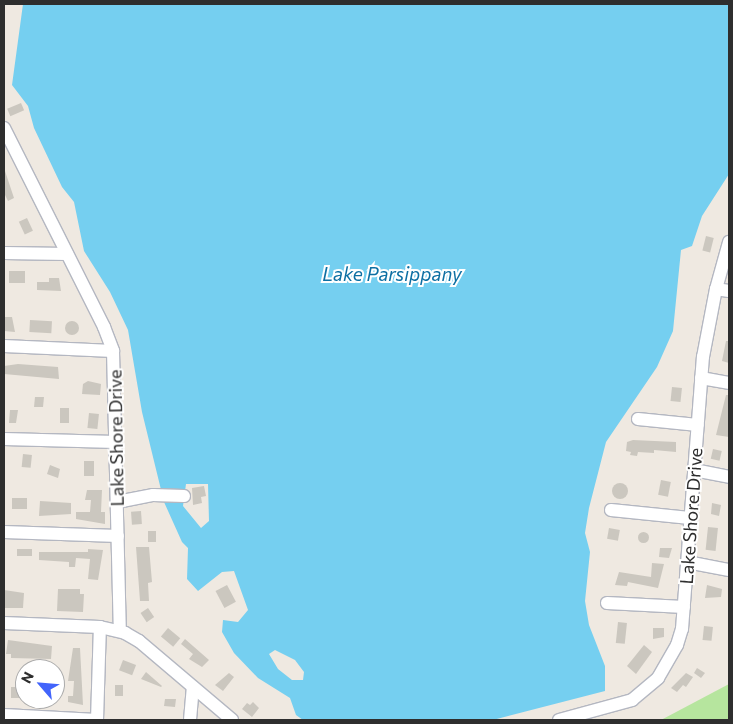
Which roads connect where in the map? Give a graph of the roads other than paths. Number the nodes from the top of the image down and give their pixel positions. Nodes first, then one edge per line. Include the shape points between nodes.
1 (4, 128) edge
2 (729, 242) edge
3 (4, 252) edge
4 (67, 254) junction
5 (716, 289) junction
6 (729, 291) edge
7 (4, 346) edge
8 (113, 350) junction
9 (701, 378) junction
10 (729, 383) edge
11 (638, 419) dead end
12 (698, 425) junction
13 (4, 439) edge
14 (116, 442) junction
15 (694, 470) junction
16 (729, 477) edge
17 (184, 496) dead end
18 (117, 502) junction
19 (611, 510) dead end
20 (690, 518) junction
21 (4, 532) edge
22 (118, 536) junction
23 (687, 562) junction
24 (729, 570) edge
25 (607, 603) dead end
26 (684, 607) junction
27 (4, 623) edge
28 (100, 627) junction
29 (120, 631) junction
30 (193, 687) junction
31 (4, 715) edge
32 (97, 720) edge
33 (190, 720) edge
34 (232, 720) edge
35 (559, 720) edge

1 - 4 street, Lake Shore Drive
2 - 5 street, Lake Shore Drive
3 - 4 street
4 - 8 street, Lake Shore Drive
5 - 6 street
5 - 9 street, Lake Shore Drive
7 - 8 street
8 - 14 street, Lake Shore Drive
9 - 10 street
9 - 12 street, Lake Shore Drive
11 - 12 street
12 - 15 street, Lake Shore Drive
13 - 14 street
14 - 18 street, Lake Shore Drive
15 - 16 street
15 - 20 street, Lake Shore Drive
17 - 18 street via 153,495
18 - 22 street, Lake Shore Drive
19 - 20 street
20 - 23 street, Lake Shore Drive
21 - 22 street
22 - 29 street, Lake Shore Drive
23 - 24 street
23 - 26 street, Lake Shore Drive
25 - 26 street
26 - 35 street, Lake Shore Drive via 677,645 658,678 628,702
27 - 28 street
28 - 29 street
28 - 32 street
29 - 30 street via 139,641
30 - 33 street
30 - 34 street
31 - 32 street

